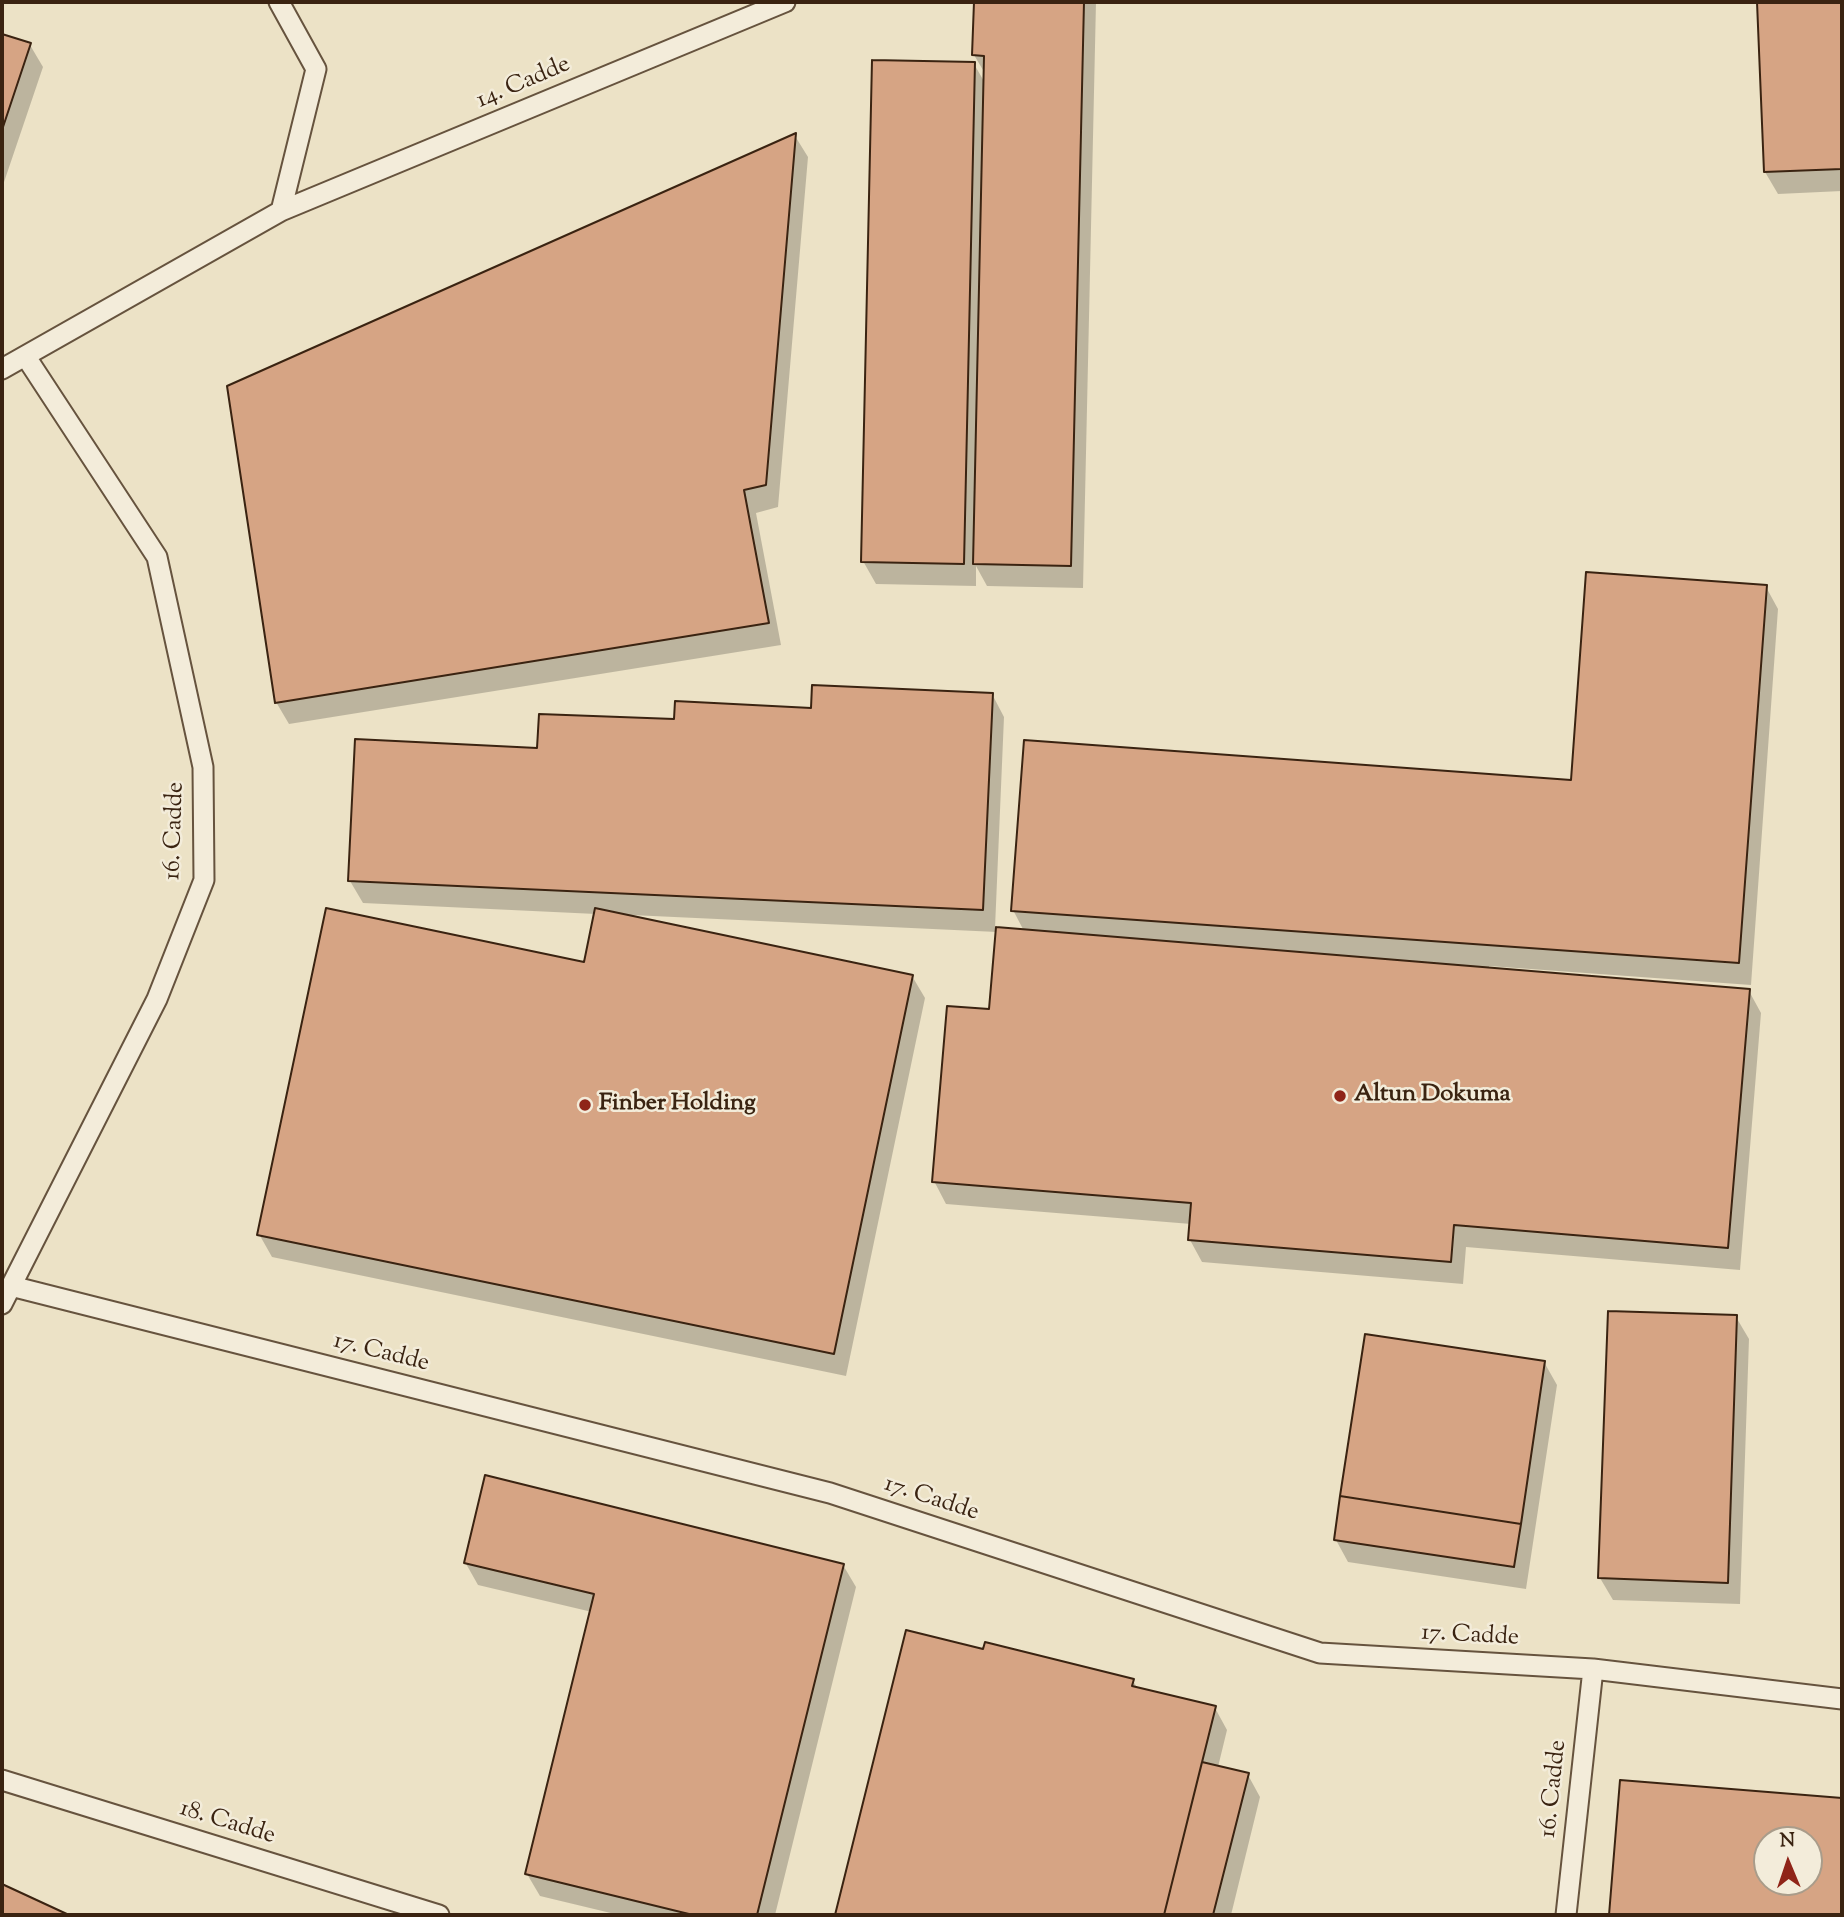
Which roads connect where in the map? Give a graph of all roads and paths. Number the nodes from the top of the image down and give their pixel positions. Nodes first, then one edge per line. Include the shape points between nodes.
1 (279, 2) edge
2 (785, 2) edge
3 (281, 211) junction
4 (26, 357) junction
5 (2, 369) edge
6 (11, 1286) junction
7 (2, 1304) edge
8 (1593, 1669) junction
9 (1842, 1699) edge
10 (2, 1780) edge
11 (439, 1915) edge
12 (1566, 1915) edge

1 - 3 lane via 316,69
2 - 3 lane, 14. Cadde
3 - 4 lane, 14. Cadde
4 - 5 lane, 14. Cadde
4 - 6 lane, 16. Cadde via 157,556 203,767 204,880 157,999
6 - 7 lane, 16. Cadde
6 - 8 lane, 17. Cadde via 830,1493 1320,1653
8 - 9 lane, 17. Cadde
8 - 12 lane, 16. Cadde
10 - 11 lane, 18. Cadde

